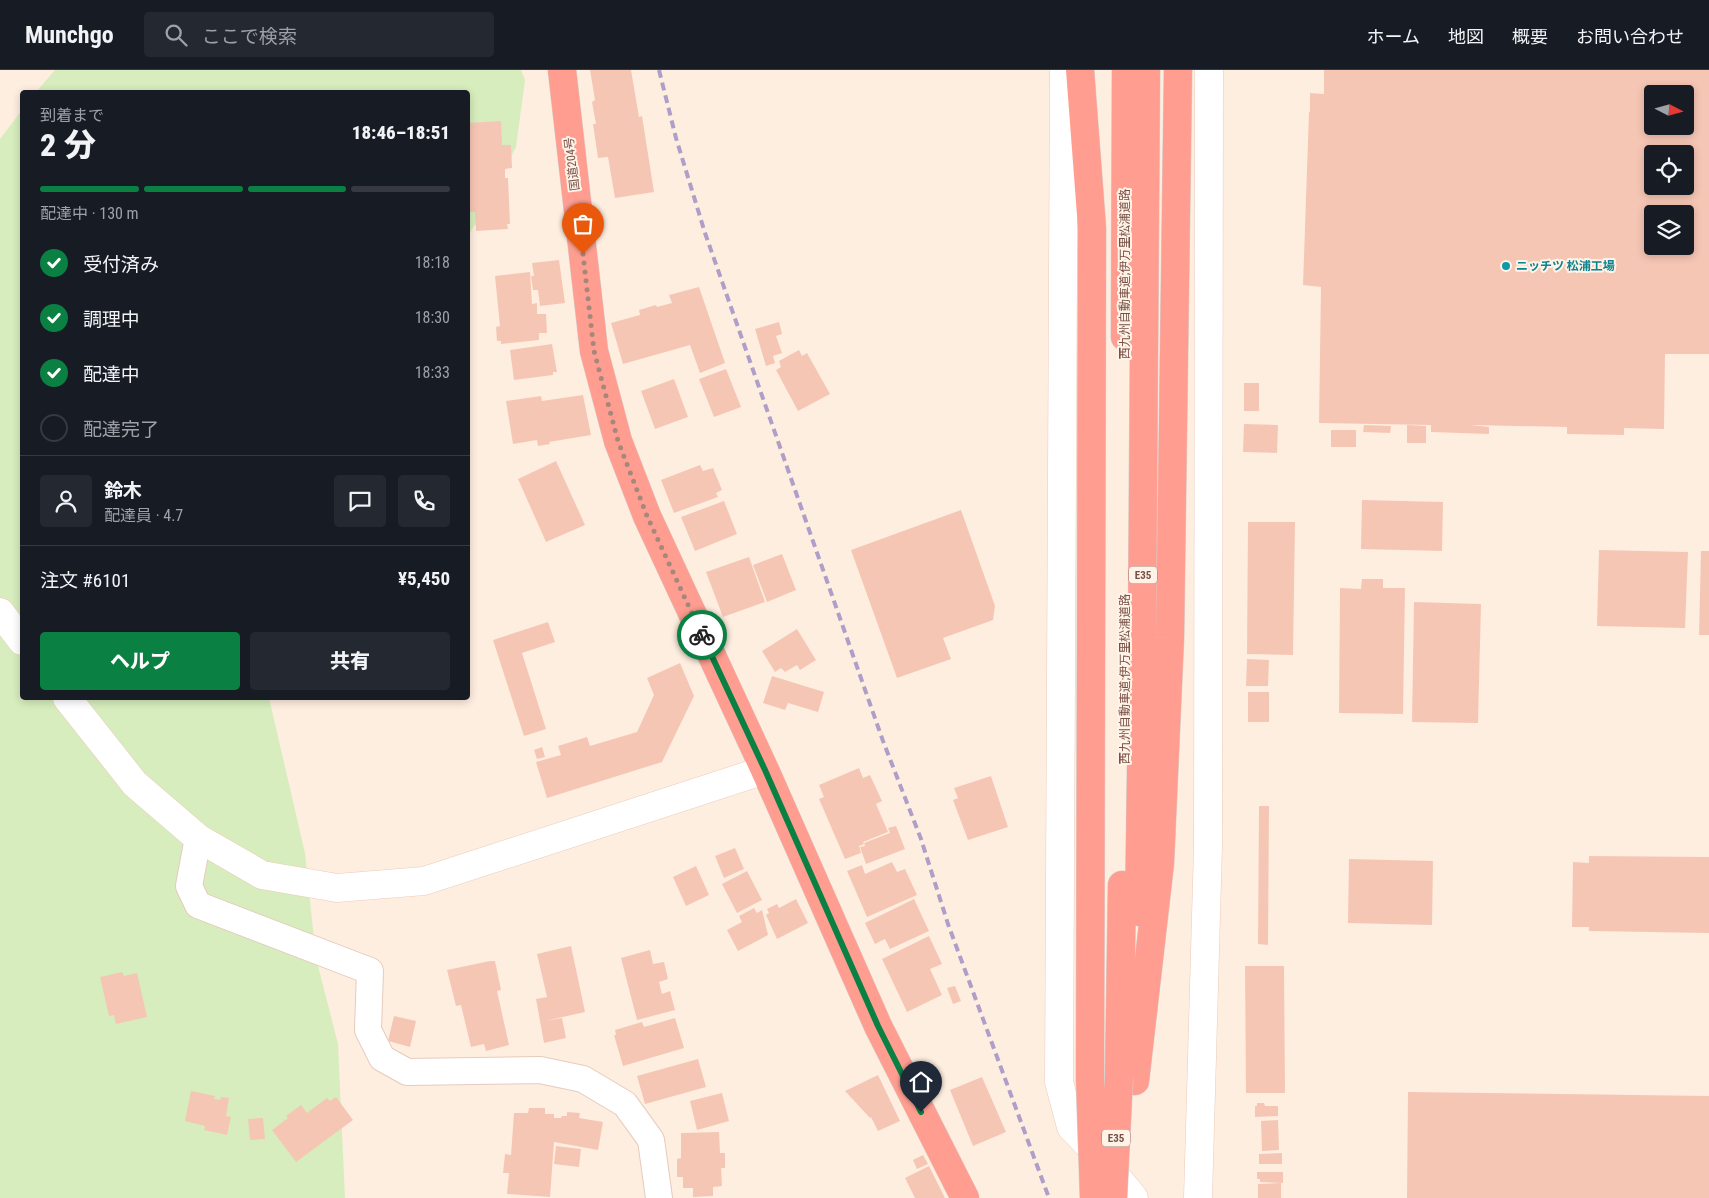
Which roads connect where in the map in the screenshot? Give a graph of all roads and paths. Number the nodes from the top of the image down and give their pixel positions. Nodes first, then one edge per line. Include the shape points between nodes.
1 (562, 70) edge
2 (1064, 70) edge
3 (1080, 70) edge
4 (1126, 70) edge
5 (1146, 70) edge
6 (1178, 70) edge
7 (1209, 70) edge
8 (0, 612) edge
9 (20, 638) edge
10 (69, 700) edge
11 (765, 770) junction
12 (198, 838) junction
13 (1127, 1079) junction
14 (659, 1198) edge
15 (965, 1198) edge
16 (1094, 1198) edge
17 (1113, 1198) edge
18 (1133, 1198) edge
19 (1198, 1198) edge

1 - 11 highway, 国道204号 via 594,351 618,441 647,516
2 - 18 street via 1059,1082 1071,1127
3 - 16 highway, bridge via 1092,228 1090,1079
4 - 13 highway, 西九州自動車道;伊万里松浦道路 / E35 via 1124,776
5 - 13 highway, 西九州自動車道;伊万里松浦道路 / E35 via 1142,774
6 - 13 highway via 1170,638 1160,863
7 - 19 street via 1208,846
8 - 9 street
10 - 12 street via 135,784
11 - 12 street via 424,880 337,888 262,874
11 - 15 highway, 国道204号 via 878,1026
12 - 14 street via 189,886 198,904 370,971 368,1030 382,1058 407,1072 540,1070 583,1079 625,1104 651,1140
13 - 17 highway, 西九州自動車道;伊万里松浦道路 / E35, bridge
13 - 18 highway, 西九州自動車道;伊万里松浦道路 / E35

